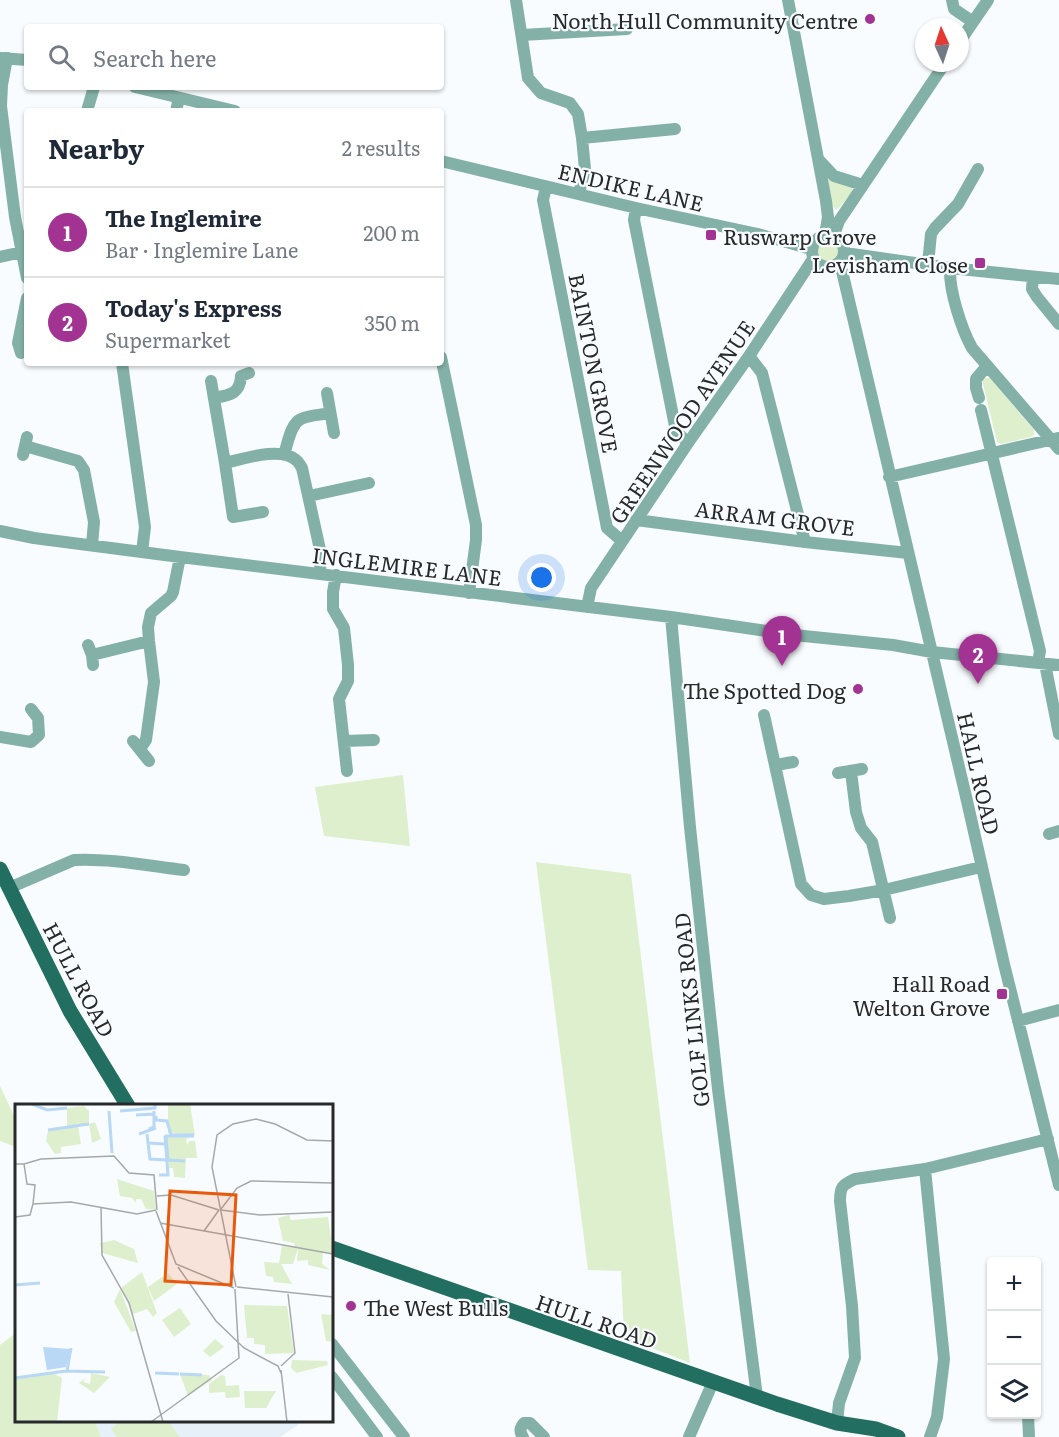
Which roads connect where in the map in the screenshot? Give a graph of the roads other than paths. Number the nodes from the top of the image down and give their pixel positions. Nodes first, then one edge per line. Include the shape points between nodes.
1 (516, 0) edge
2 (788, 0) edge
3 (952, 0) edge
4 (988, 0) edge
5 (973, 22) junction
6 (969, 28) edge
7 (627, 29) dead end
8 (522, 35) junction
9 (3, 58) edge
10 (24, 60) edge
11 (939, 72) edge
12 (93, 90) edge
13 (147, 90) edge
14 (179, 98) junction
15 (88, 108) edge
16 (177, 108) edge
17 (222, 108) edge
18 (675, 129) dead end
19 (582, 138) junction
20 (4, 152) edge
21 (818, 159) junction
22 (444, 162) edge
23 (978, 169) dead end
24 (863, 185) junction
25 (546, 187) junction
26 (579, 193) junction
27 (636, 208) junction
28 (829, 235) junction
29 (22, 252) junction
30 (845, 253) junction
31 (812, 254) junction
32 (0, 257) edge
33 (24, 262) edge
34 (928, 264) junction
35 (836, 266) junction
36 (950, 268) junction
37 (1033, 277) junction
38 (1059, 279) edge
39 (24, 322) edge
40 (1059, 324) edge
41 (21, 353) dead end
42 (749, 356) junction
43 (122, 366) edge
44 (443, 366) edge
45 (987, 366) junction
46 (249, 374) dead end
47 (211, 381) dead end
48 (327, 393) dead end
49 (214, 398) junction
50 (330, 413) junction
51 (333, 433) dead end
52 (1055, 438) edge
53 (688, 443) junction
54 (25, 446) dead end
55 (1059, 449) edge
56 (993, 453) junction
57 (284, 454) junction
58 (225, 463) junction
59 (890, 477) junction
60 (370, 482) dead end
61 (309, 496) junction
62 (263, 512) dead end
63 (636, 520) junction
64 (0, 531) edge
65 (622, 542) junction
66 (805, 542) junction
67 (92, 545) junction
68 (142, 552) junction
69 (908, 553) junction
70 (180, 557) junction
71 (320, 574) junction
72 (336, 575) junction
73 (469, 593) junction
74 (587, 607) junction
75 (672, 617) junction
76 (149, 641) junction
77 (932, 652) junction
78 (91, 655) dead end
79 (1042, 663) junction
80 (1059, 665) edge
81 (31, 709) dead end
82 (765, 715) dead end
83 (1059, 734) edge
84 (0, 737) edge
85 (374, 740) dead end
86 (344, 741) junction
87 (150, 761) dead end
88 (793, 762) dead end
89 (776, 765) junction
90 (347, 771) dead end
91 (838, 773) dead end
92 (981, 867) junction
93 (0, 869) edge
94 (185, 872) dead end
95 (9, 888) junction
96 (884, 890) junction
97 (890, 918) dead end
98 (1059, 1010) edge
99 (1018, 1021) junction
100 (127, 1104) edge
101 (1048, 1139) junction
102 (925, 1169) junction
103 (1059, 1185) edge
104 (333, 1248) edge
105 (333, 1345) edge
106 (333, 1378) edge
107 (712, 1382) junction
108 (757, 1397) junction
109 (1028, 1419) edge
110 (837, 1423) junction
111 (377, 1437) edge
112 (404, 1437) edge
113 (523, 1437) edge
114 (544, 1437) edge
115 (689, 1437) edge
116 (898, 1437) edge
117 (930, 1437) edge
118 (1029, 1437) edge

1 - 8 street
2 - 21 street
3 - 5 street via 954,9
4 - 5 street
5 - 6 street
7 - 8 street
8 - 19 street via 528,78 541,93 570,103 578,114
9 - 10 street
9 - 20 street
11 - 24 street
12 - 15 street
13 - 14 street
14 - 16 street
14 - 17 street
18 - 19 street
19 - 26 street via 585,169
20 - 29 street
21 - 24 street via 834,176
21 - 28 street
22 - 25 street, ENDIKE LANE
23 - 34 street via 958,204 935,228
24 - 28 street
25 - 26 street, ENDIKE LANE
25 - 65 street, BAINTON GROVE via 543,200 607,528
26 - 27 street, ENDIKE LANE
27 - 31 street, ENDIKE LANE via 758,234
27 - 53 street via 634,220 676,431
28 - 30 street via 840,240
28 - 31 street via 818,237
29 - 32 street
29 - 33 street
30 - 34 street
30 - 35 street
31 - 35 street via 820,266
31 - 42 street, GREENWOOD AVENUE
34 - 36 street
35 - 59 street, HALL ROAD via 842,271
36 - 37 street
36 - 45 street via 964,333
37 - 38 street
37 - 40 street via 1032,288
39 - 41 street via 18,343
42 - 53 street, GREENWOOD AVENUE
42 - 66 street via 762,373
43 - 68 street via 145,527
44 - 73 street via 476,525
45 - 52 street
45 - 56 street via 976,379 976,388
46 - 49 street via 242,376 240,386 231,395
47 - 49 street
48 - 50 street
49 - 58 street
50 - 51 street
50 - 57 street via 297,422
52 - 55 street
52 - 56 street
53 - 63 street, GREENWOOD AVENUE
54 - 67 street via 78,461 84,470 94,522
56 - 59 street
56 - 79 street
57 - 58 street
57 - 61 street via 296,459 302,468
58 - 62 street via 233,517
59 - 69 street, HALL ROAD
60 - 61 street
61 - 71 street via 321,554
63 - 65 street, GREENWOOD AVENUE
63 - 66 street, ARRAM GROVE
64 - 67 street, INGLEMIRE LANE
65 - 74 street, GREENWOOD AVENUE via 591,588
66 - 69 street, ARRAM GROVE
67 - 68 street, INGLEMIRE LANE
68 - 70 street, INGLEMIRE LANE
69 - 77 street, HALL ROAD
70 - 71 street, INGLEMIRE LANE
70 - 76 street via 171,596 151,614
71 - 72 street, INGLEMIRE LANE
72 - 73 street, INGLEMIRE LANE
72 - 86 street via 333,609 344,628 348,665 348,681 339,699
73 - 74 street, INGLEMIRE LANE
74 - 75 street, INGLEMIRE LANE
75 - 77 street, INGLEMIRE LANE
75 - 108 street, GOLF LINKS ROAD via 692,851
76 - 78 street
76 - 87 street via 154,682 146,740 137,745
77 - 79 street, INGLEMIRE LANE
77 - 92 street, HALL ROAD
79 - 80 street, INGLEMIRE LANE
79 - 83 street
81 - 84 street via 38,718 39,735 31,742
82 - 89 street
85 - 86 street
86 - 90 street
88 - 89 street
89 - 96 street via 801,884 811,895 824,899
91 - 96 street via 857,770 856,812 861,828 872,842
92 - 96 street
92 - 99 street, HALL ROAD
93 - 95 main road, HULL ROAD
94 - 95 street via 74,860
95 - 100 main road, HULL ROAD via 70,1011
96 - 97 street
98 - 99 street
99 - 101 street, HALL ROAD
101 - 102 street
101 - 103 street, HALL ROAD
102 - 110 street via 855,1179 840,1189 855,1358 839,1404
102 - 117 street via 944,1359 937,1417
104 - 107 main road, HULL ROAD
105 - 112 street
106 - 111 street
107 - 108 main road, HULL ROAD
107 - 115 street
108 - 110 main road, HULL ROAD
109 - 118 street
110 - 116 main road, HULL ROAD
113 - 114 street via 520,1427 524,1423 530,1423

